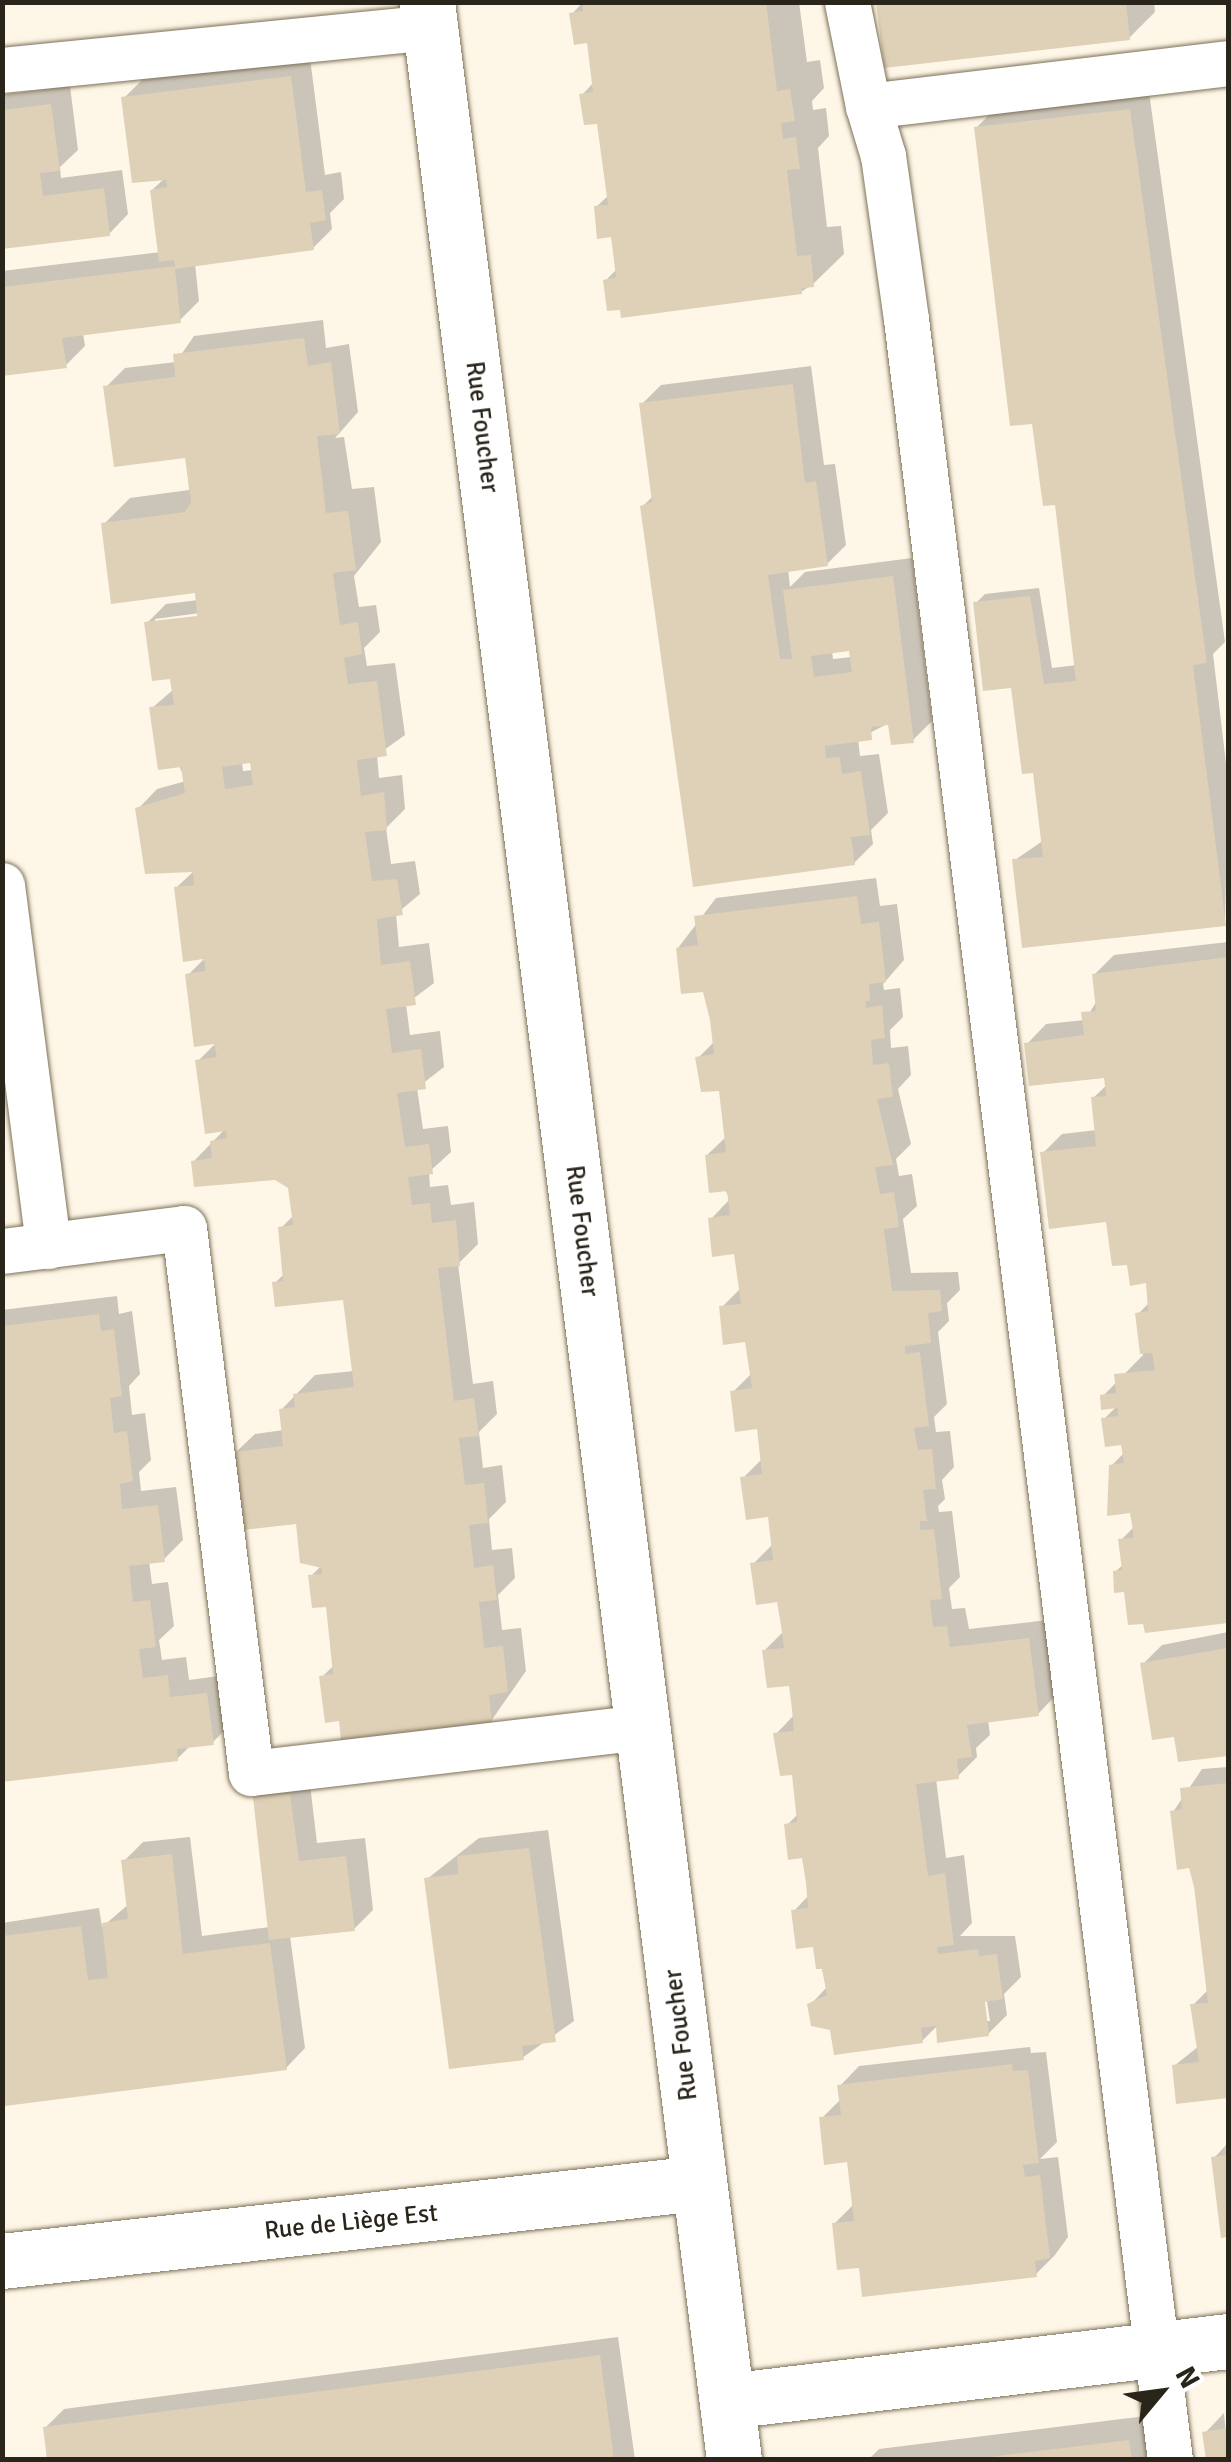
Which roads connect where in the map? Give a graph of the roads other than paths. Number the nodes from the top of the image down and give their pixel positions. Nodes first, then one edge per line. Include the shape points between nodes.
1 (847, 2) edge
2 (429, 15) edge
3 (1228, 63) edge
4 (2, 70) edge
5 (868, 106) junction
6 (2, 886) edge
7 (48, 1246) junction
8 (2, 1251) edge
9 (644, 1728) junction
10 (699, 2183) junction
11 (2, 2261) edge
12 (1228, 2341) edge
13 (1156, 2350) junction
14 (727, 2401) junction
15 (734, 2460) edge
16 (1170, 2460) edge

1 - 5 lane
2 - 4 lane
2 - 9 street, Rue Foucher
3 - 5 lane
5 - 13 lane via 884,156 906,319
6 - 7 lane
7 - 8 lane
7 - 9 lane via 184,1228 251,1773
9 - 10 street, Rue Foucher
10 - 11 street, Rue de Liège Est
10 - 14 street, Rue Foucher
12 - 13 street
13 - 14 street
13 - 16 lane
14 - 15 street, Rue Foucher

